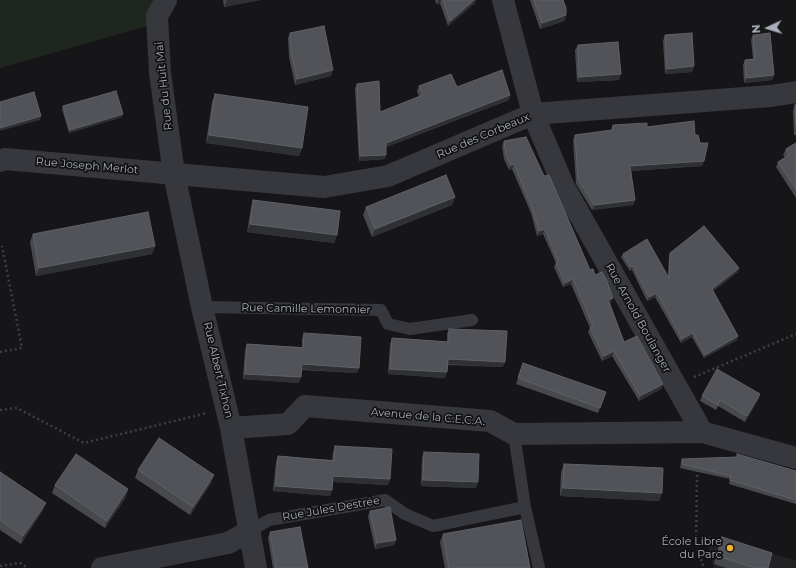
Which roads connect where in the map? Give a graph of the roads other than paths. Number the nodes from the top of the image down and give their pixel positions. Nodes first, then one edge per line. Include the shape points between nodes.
1 (166, 0) edge
2 (503, 0) edge
3 (796, 92) edge
4 (532, 114) junction
5 (0, 160) edge
6 (174, 174) junction
7 (202, 307) junction
8 (472, 320) dead end
9 (229, 418) junction
10 (702, 432) junction
11 (514, 434) junction
12 (796, 458) edge
13 (525, 507) junction
14 (250, 531) junction
15 (102, 568) edge
16 (256, 568) edge
17 (540, 568) edge

1 - 6 street, Rue du Huit Mai via 157,16 160,73
2 - 4 street, Rue Arnold Boulanger
3 - 4 street, Rue des Corbeaux
4 - 6 street, Rue des Corbeaux via 388,176 324,187
4 - 10 street, Rue Arnold Boulanger via 564,187
5 - 6 street, Rue Joseph Merlot
6 - 7 street, Rue Albert Tixhon
7 - 8 lane, Rue Camille Lemonnier via 381,310 388,324 410,329
7 - 9 street, Rue Albert Tixhon
9 - 11 street, Avenue de la C.E.C.A. via 288,424 305,406 490,421
9 - 14 street, Rue Albert Tixhon
10 - 11 street, Avenue de la C.E.C.A.
10 - 12 street
11 - 13 lane
13 - 14 lane, Rue Jules Destrée via 433,526 406,514 385,500 269,520
13 - 17 lane
14 - 15 street via 228,543
14 - 16 street, Rue Albert Tixhon

